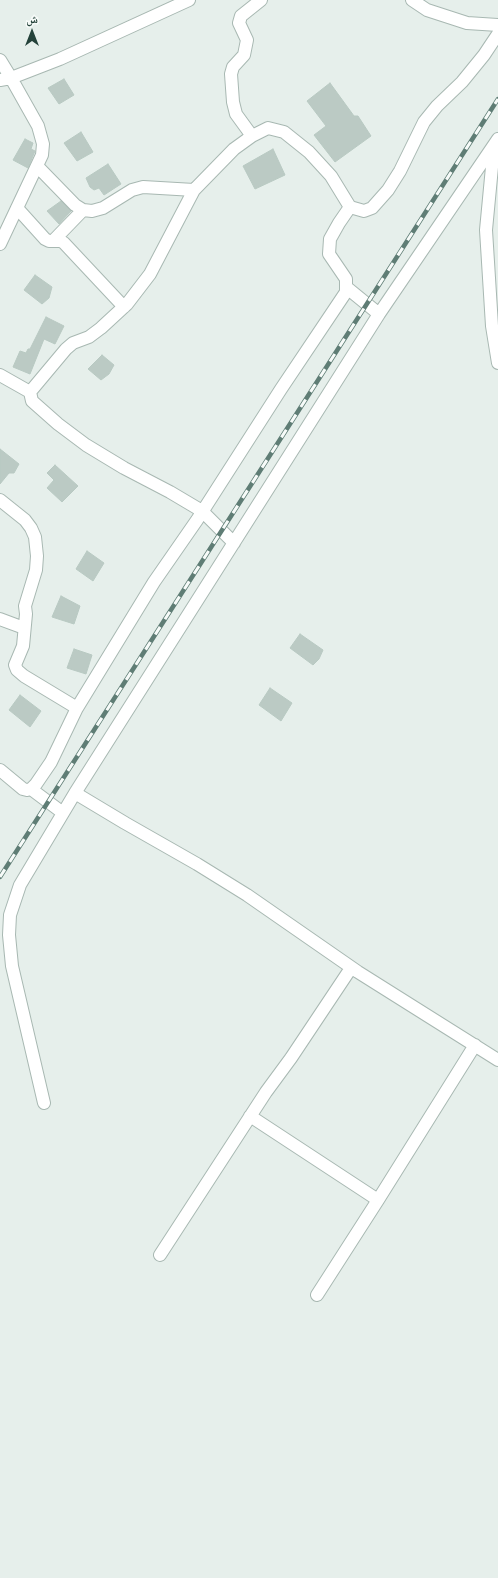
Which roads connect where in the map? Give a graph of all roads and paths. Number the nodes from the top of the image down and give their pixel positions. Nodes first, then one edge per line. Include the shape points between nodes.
1 (190, 0) edge
2 (260, 0) edge
3 (412, 0) edge
4 (498, 25) edge
5 (498, 34) edge
6 (0, 60) edge
7 (6, 79) edge
8 (252, 136) junction
9 (496, 142) edge
10 (37, 166) junction
11 (194, 190) junction
12 (350, 207) junction
13 (17, 208) junction
14 (83, 210) junction
15 (54, 241) junction
16 (0, 244) edge
17 (346, 286) junction
18 (124, 307) junction
19 (379, 314) junction
20 (498, 363) edge
21 (0, 375) edge
22 (30, 392) junction
23 (0, 500) edge
24 (202, 511) junction
25 (234, 543) junction
26 (0, 619) edge
27 (24, 628) junction
28 (77, 708) junction
29 (0, 770) edge
30 (31, 789) junction
31 (75, 793) junction
32 (63, 813) junction
33 (351, 968) junction
34 (475, 1045) junction
35 (498, 1060) edge
36 (44, 1103) dead end
37 (250, 1116) junction
38 (378, 1200) junction
39 (160, 1255) dead end
40 (317, 1295) dead end

1 - 7 street via 60,59
2 - 8 street via 241,16 239,23 247,40 244,55 233,67 231,74 236,114
3 - 4 street via 427,10 466,23
5 - 12 street via 462,82 424,122 388,190 372,208 364,211
6 - 7 street
7 - 10 street via 38,126 43,144
8 - 11 street via 234,149
8 - 12 street via 268,128 284,132 309,152 331,176
9 - 19 street
9 - 20 street via 486,230 492,326
10 - 13 street
10 - 14 street
11 - 14 street via 143,187 132,190 103,208
11 - 18 street via 150,274
12 - 17 street via 330,239 329,254 346,279
13 - 15 street via 45,239
13 - 16 street
14 - 15 street
15 - 18 street via 61,241
17 - 19 street
17 - 24 street via 346,292
18 - 22 street via 89,337 74,343 66,350
19 - 25 street
21 - 22 street
22 - 24 street via 32,401 86,445
23 - 27 street via 25,520 35,537 38,556 25,606
24 - 25 street
24 - 28 street via 154,582
25 - 31 street
26 - 27 street
27 - 28 street via 23,646 15,666 17,670
28 - 30 street via 51,762
29 - 30 street via 23,789
30 - 32 street
31 - 32 street
31 - 33 street via 247,894
32 - 36 street via 20,885 10,915 12,966
33 - 34 street
33 - 37 street
34 - 35 street
34 - 38 street
37 - 38 street
37 - 39 street
38 - 40 street

